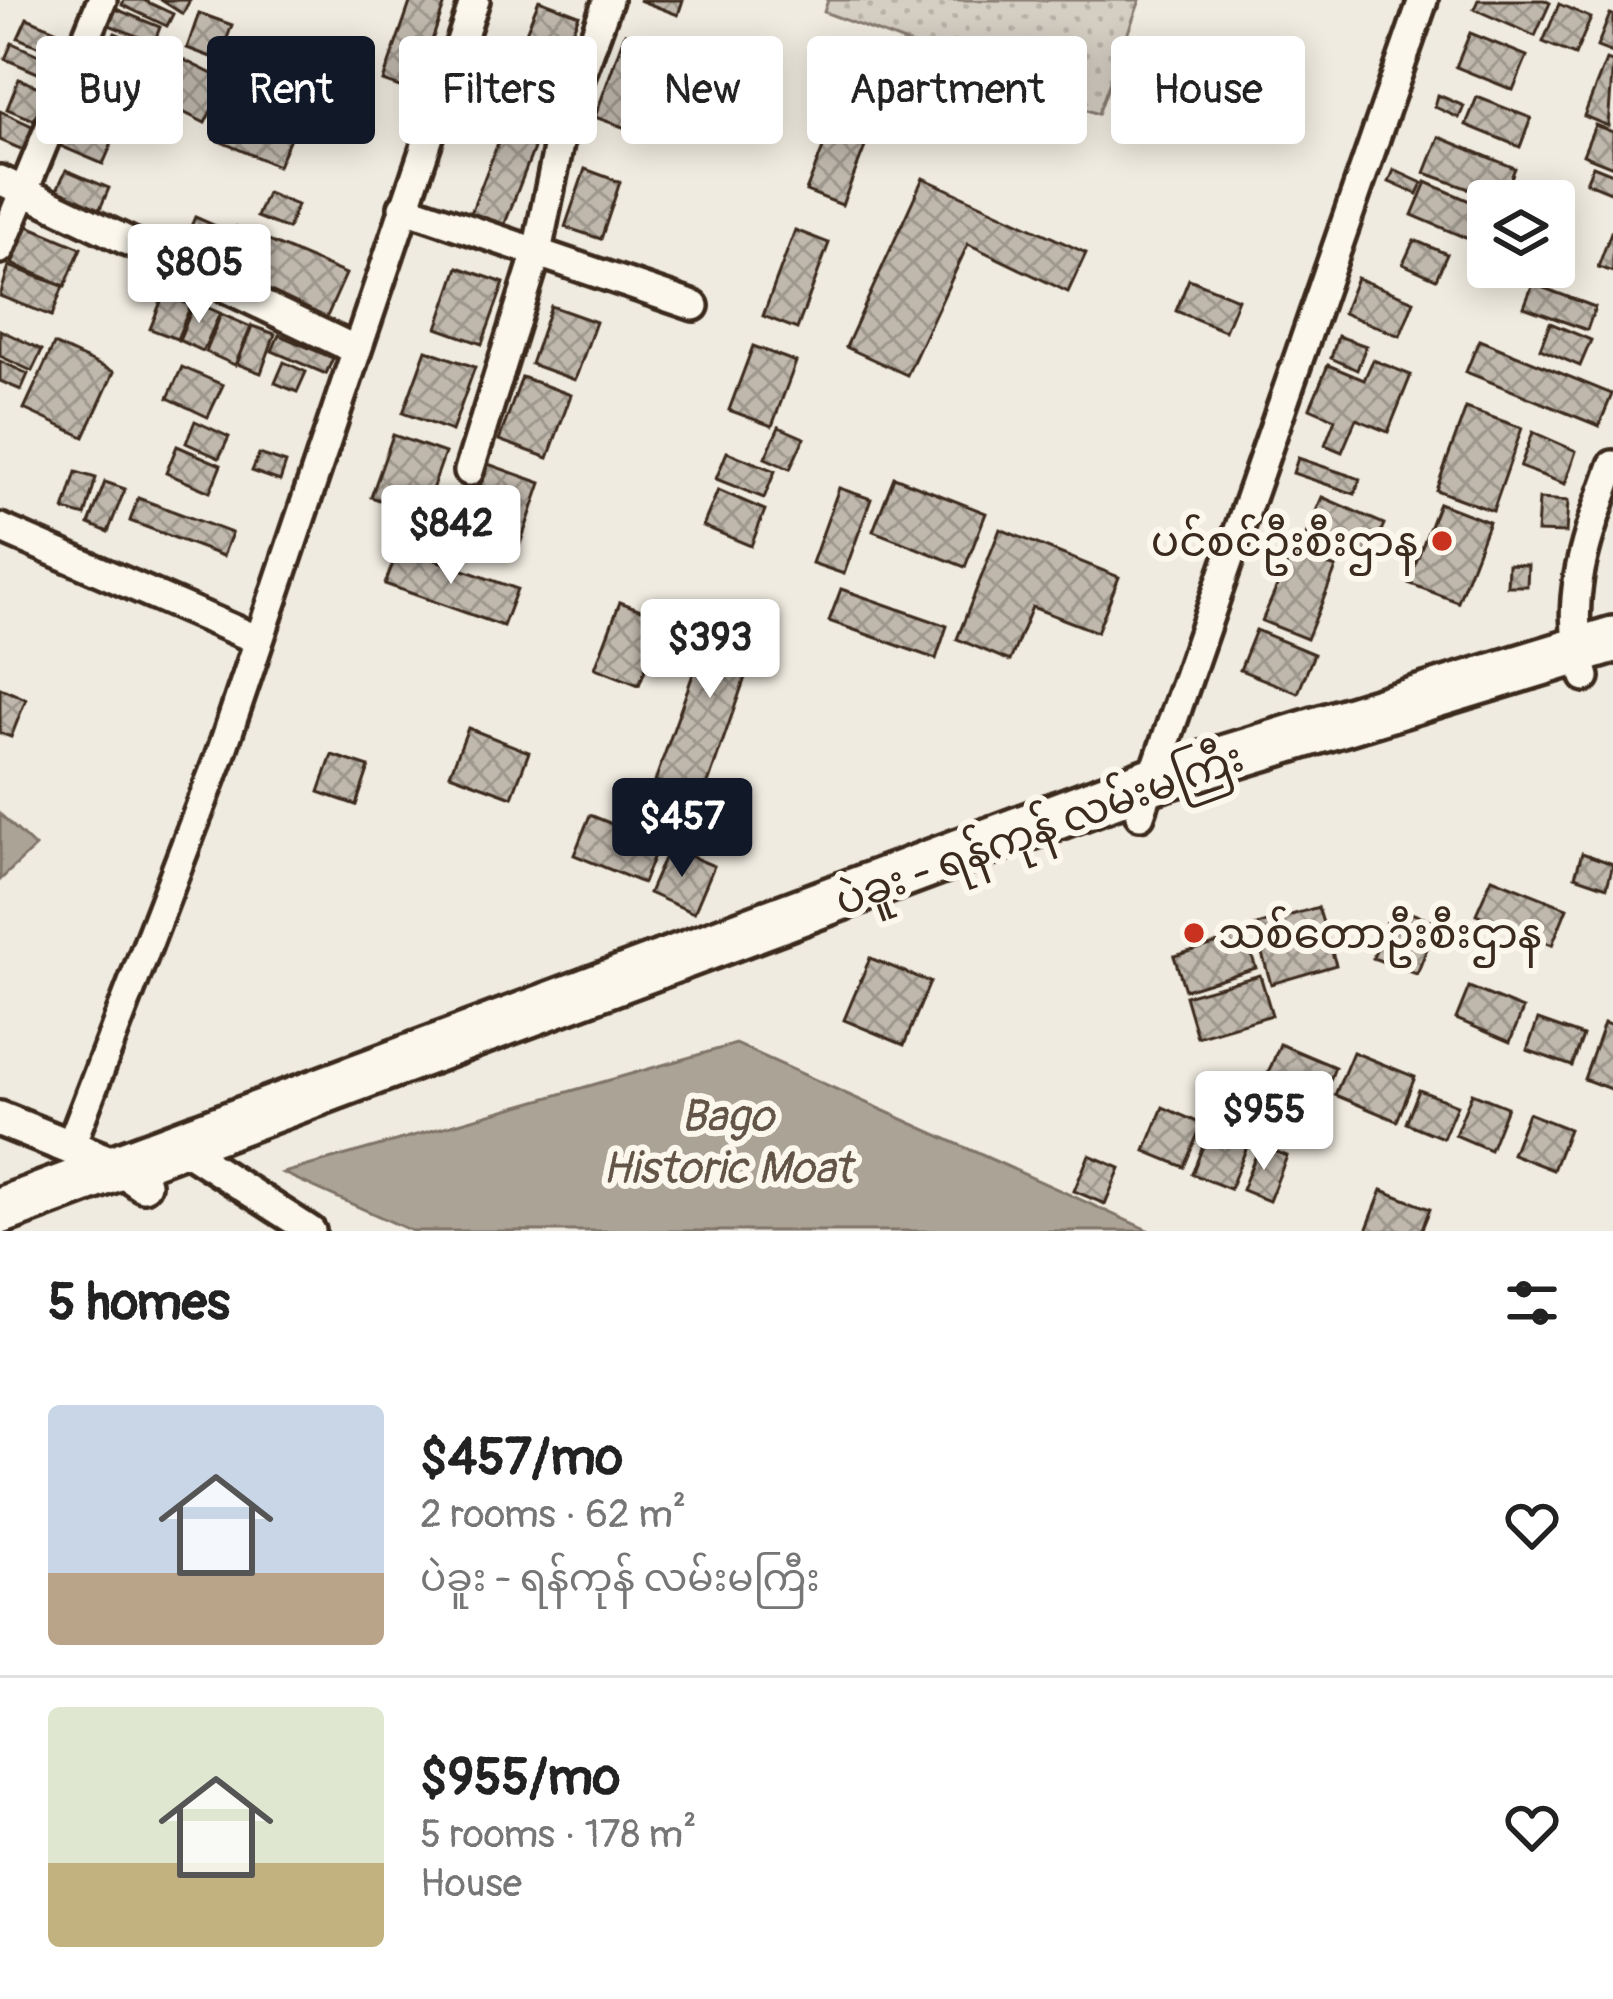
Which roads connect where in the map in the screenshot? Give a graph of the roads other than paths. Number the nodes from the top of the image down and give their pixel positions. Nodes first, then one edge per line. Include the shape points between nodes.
1 (102, 0) edge
2 (475, 0) edge
3 (608, 0) edge
4 (1423, 0) edge
5 (11, 184) edge
6 (404, 207) junction
7 (0, 249) edge
8 (537, 252) junction
9 (694, 306) dead end
10 (355, 349) junction
11 (1613, 465) edge
12 (469, 471) dead end
13 (0, 528) edge
14 (256, 639) junction
15 (1597, 659) edge
16 (1144, 798) junction
17 (0, 1119) edge
18 (70, 1147) junction
19 (191, 1154) junction
20 (130, 1175) junction
21 (0, 1211) edge
22 (21, 1231) edge
23 (311, 1231) edge

1 - 5 street
2 - 6 street
3 - 8 street via 563,124
4 - 16 street
5 - 7 street
5 - 10 street
6 - 8 street
6 - 10 street
8 - 9 street
8 - 12 street
10 - 14 street
11 - 15 street via 1574,578
13 - 14 street
14 - 18 street via 221,753
15 - 16 highway, ပဲခူး - ရန်ကုန် လမ်းမကြီး
16 - 19 highway, ပဲခူး - ရန်ကုန် လမ်းမကြီး
17 - 18 street
18 - 20 street
19 - 20 highway, ပဲခူး - ရန်ကုန် လမ်းမကြီး
19 - 23 street
20 - 21 highway, ပဲခူး - ရန်ကုန် လမ်းမကြီး
20 - 22 highway, ပဲခူး - ရန်ကုန် လမ်းမကြီး

